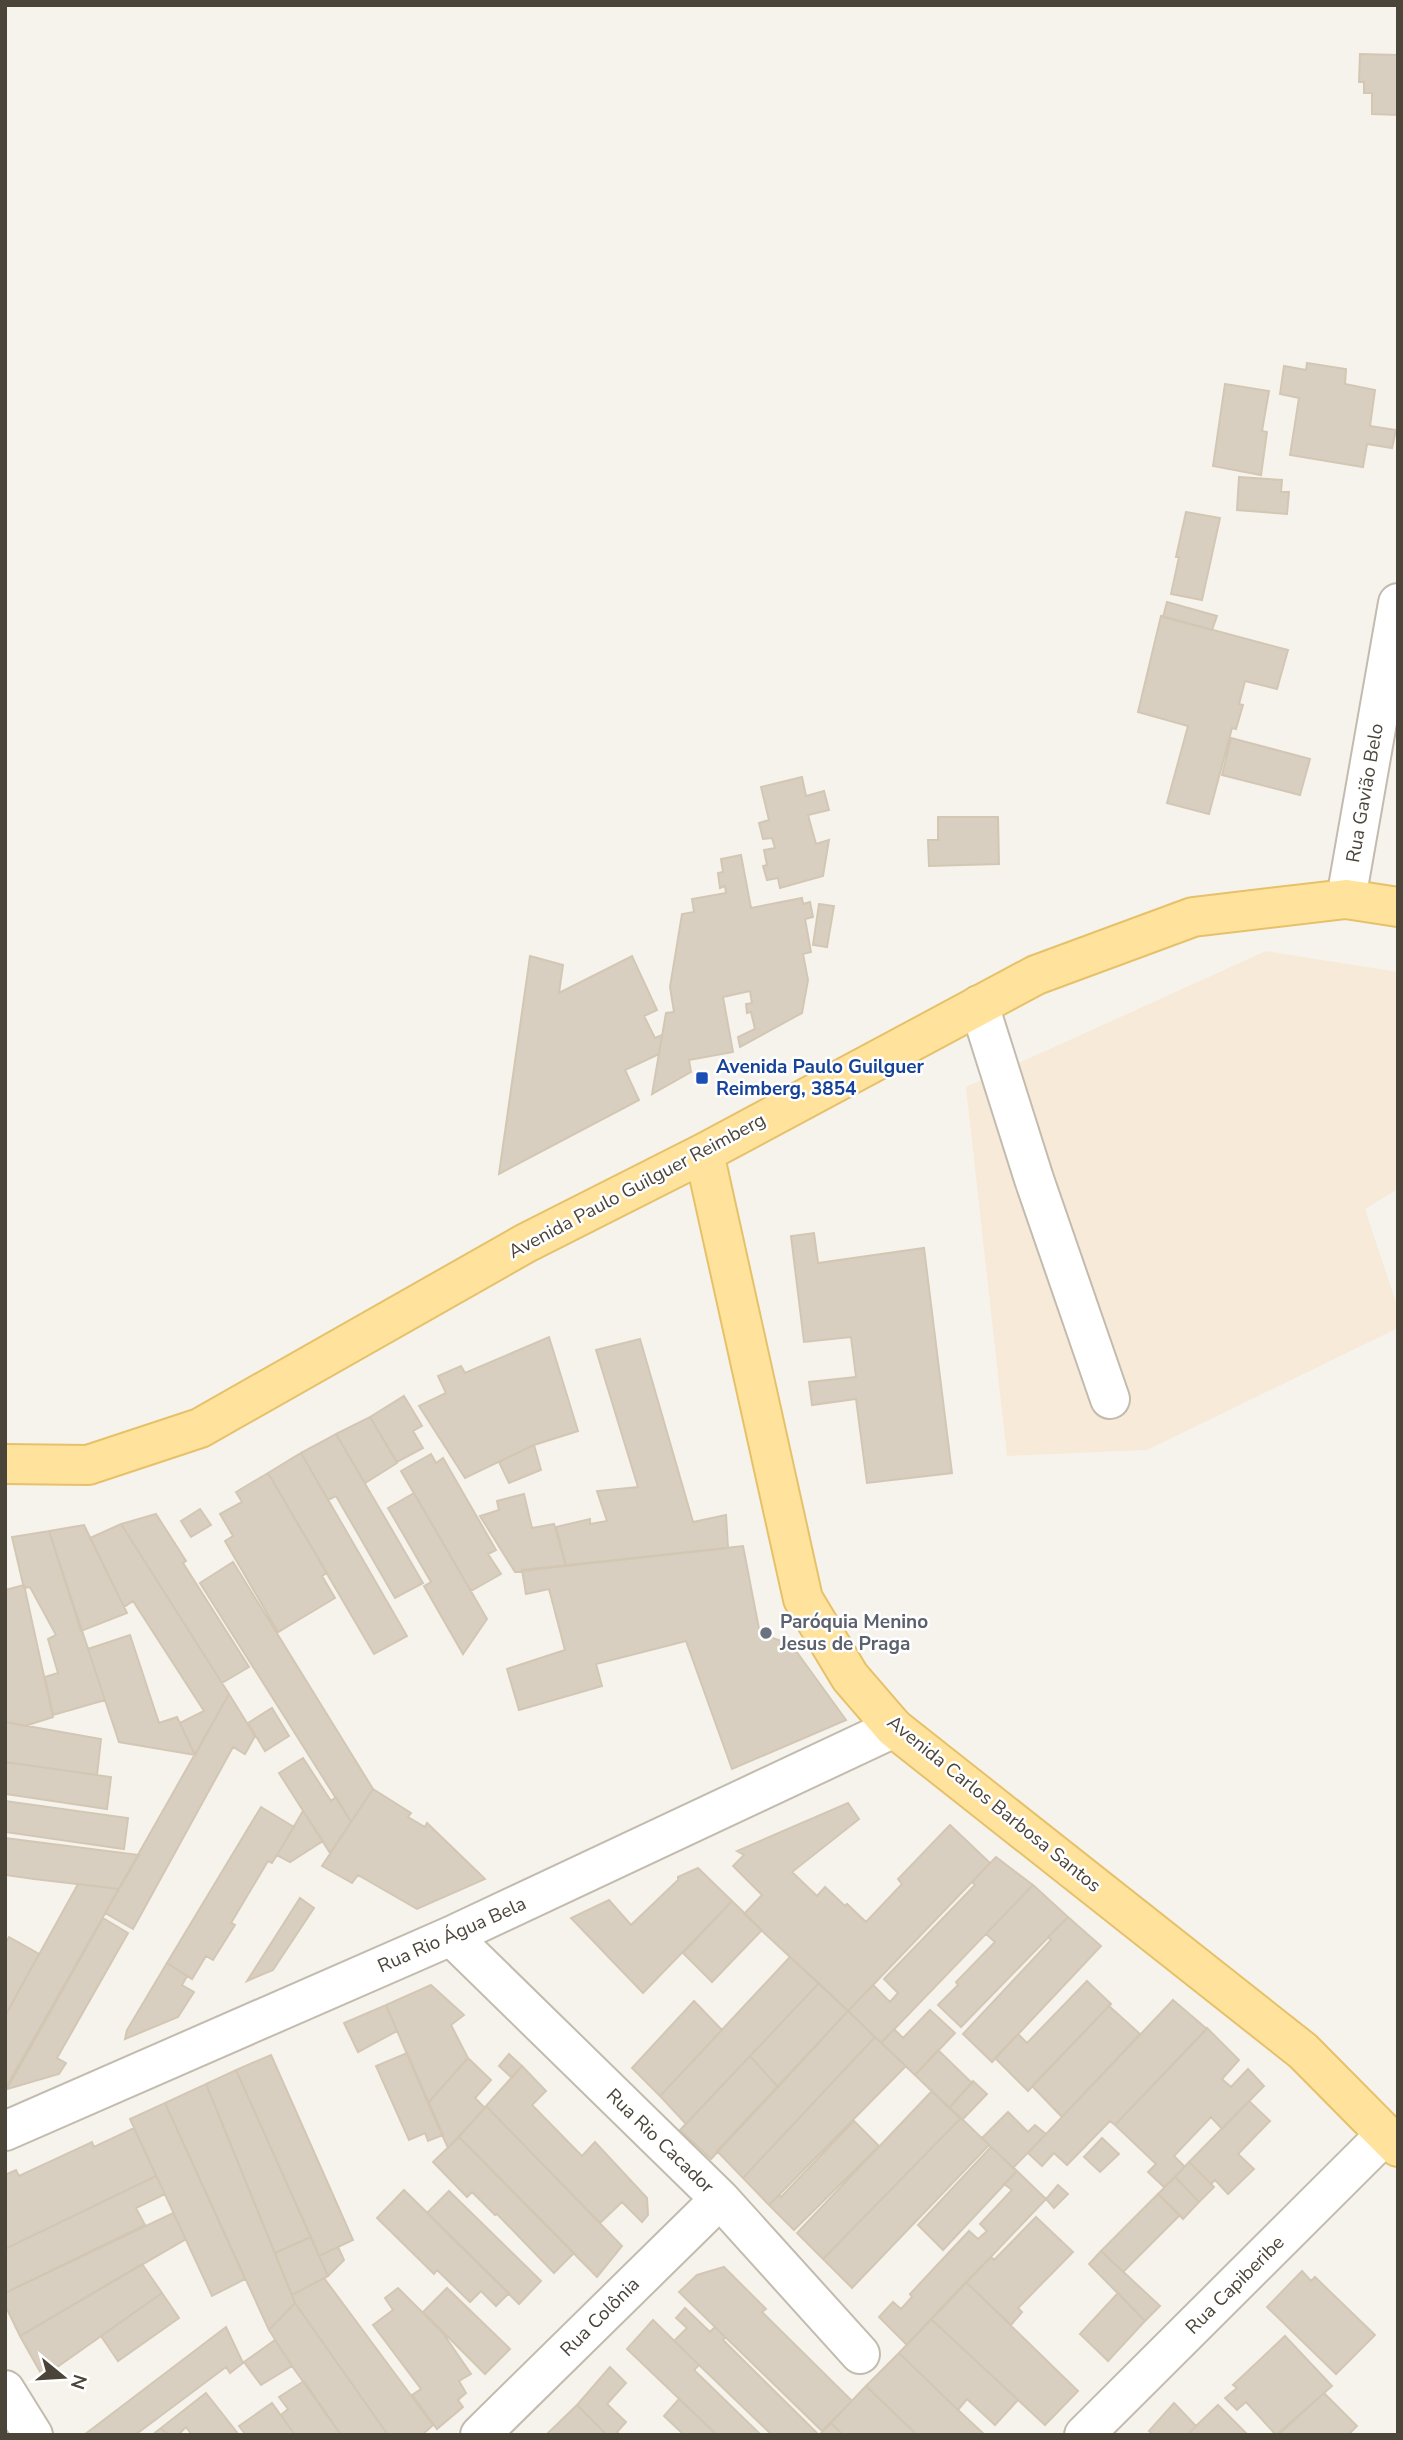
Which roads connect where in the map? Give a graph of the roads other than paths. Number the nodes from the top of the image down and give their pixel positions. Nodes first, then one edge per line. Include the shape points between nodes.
1 (1398, 603) edge
2 (1346, 900) junction
3 (1398, 907) edge
4 (979, 1005) junction
5 (705, 1153) junction
6 (1110, 1399) dead end
7 (5, 1464) edge
8 (894, 1728) junction
9 (451, 1937) junction
10 (5, 2130) edge
11 (1391, 2141) edge
12 (720, 2199) junction
13 (860, 2354) dead end
14 (5, 2390) edge
15 (33, 2435) edge
16 (480, 2435) edge
17 (1084, 2435) edge

1 - 2 street, Rua Gavião Belo
2 - 3 main road, Avenida Paulo Guilguer Reimberg
2 - 4 main road, Avenida Paulo Guilguer Reimberg via 1193,917 1036,975
4 - 5 main road, Avenida Paulo Guilguer Reimberg
4 - 6 street
5 - 7 main road, Avenida Paulo Guilguer Reimberg via 526,1243 200,1428 88,1465
5 - 8 main road, Avenida Carlos Barbosa Santos via 803,1599 850,1677
8 - 9 street, Rua Rio Água Bela
8 - 11 main road, Avenida Carlos Barbosa Santos via 1303,2051
9 - 10 street, Rua Rio Água Bela
9 - 12 street, Rua Rio Cacador
11 - 17 street, Rua Capiberibe
12 - 13 street, Rua Rio Cacador
12 - 16 street, Rua Colônia
14 - 15 street

